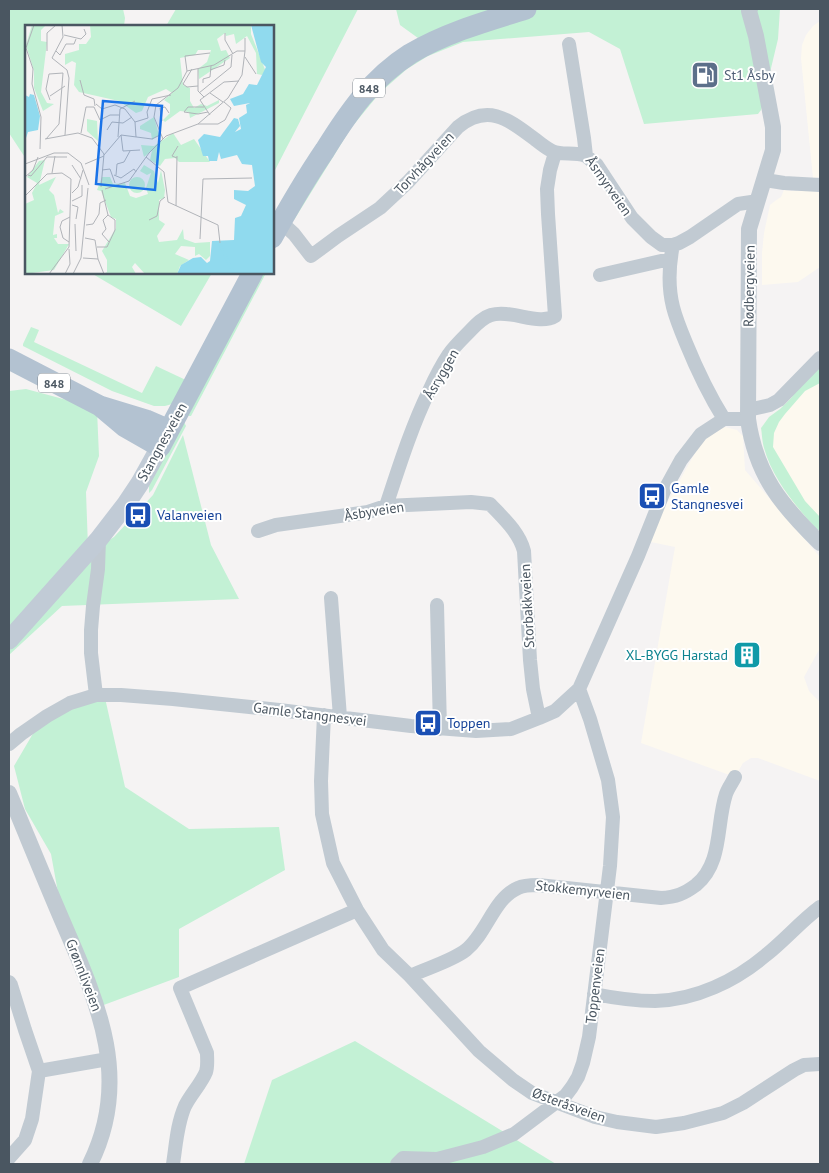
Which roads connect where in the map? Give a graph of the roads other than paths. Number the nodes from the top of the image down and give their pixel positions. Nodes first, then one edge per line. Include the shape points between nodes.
1 (526, 9) edge
2 (749, 10) edge
3 (569, 44) dead end
4 (555, 152) junction
5 (586, 156) junction
6 (764, 180) junction
7 (820, 185) edge
8 (758, 201) junction
9 (277, 230) edge
10 (671, 252) junction
11 (252, 274) edge
12 (600, 275) dead end
13 (820, 358) edge
14 (9, 360) edge
15 (748, 414) junction
16 (724, 420) junction
17 (164, 438) junction
18 (490, 504) joint
19 (386, 506) junction
20 (258, 531) dead end
21 (99, 538) junction
22 (820, 543) edge
23 (331, 598) dead end
24 (437, 605) dead end
25 (9, 640) edge
26 (579, 689) junction
27 (96, 695) junction
28 (324, 715) junction
29 (340, 717) junction
30 (539, 718) junction
31 (440, 729) junction
32 (9, 744) edge
33 (735, 777) dead end
34 (9, 793) edge
35 (606, 892) junction
36 (820, 906) edge
37 (357, 910) junction
38 (410, 976) junction
39 (9, 982) edge
40 (594, 994) junction
41 (108, 1059) junction
42 (820, 1064) edge
43 (39, 1071) junction
44 (555, 1102) junction
45 (9, 1158) edge
46 (90, 1164) edge
47 (173, 1164) edge
48 (397, 1164) edge

1 - 9 main road, 848 via 437,40 410,54 374,82 299,189
2 - 6 street, Rødbergveien via 773,127 773,150
3 - 5 street, Åsmyrveien
4 - 5 street, Torvhågveien
4 - 9 street, Torvhågveien via 502,117 478,116 458,127 380,208 311,256 294,234
4 - 19 street, Åsryggen via 547,189 555,316 491,315 474,327 450,353 411,431
5 - 10 street, Åsmyrveien via 597,165 632,218
6 - 7 street
6 - 8 street, Rødbergveien
8 - 10 street via 738,204
8 - 15 street, Rødbergveien via 750,229
10 - 12 street
10 - 16 street via 670,284 678,324
11 - 17 main road, Stangnesveien
13 - 15 street, Gamle Stangnesvei via 779,400
14 - 17 main road, 848 via 100,406 125,427
15 - 16 street, Gamle Stangnesvei
15 - 22 street, Rødbergveien via 750,434 766,478 788,511
16 - 26 street, Gamle Stangnesvei via 701,434 664,490
17 - 21 main road, Stangnesveien via 140,483
18 - 19 street, Åsbyveien
18 - 30 street, Storbakkveien via 522,542 530,660
19 - 20 street, Åsbyveien
21 - 25 main road, Stangnesveien
21 - 27 street via 91,630
23 - 29 street
24 - 31 street
26 - 30 street, Gamle Stangnesvei via 554,711
26 - 35 street, Toppenveien via 602,758 611,798 612,838
27 - 28 street, Gamle Stangnesvei via 121,694
27 - 32 street, Gamle Stangnesvei via 70,703
28 - 29 street, Gamle Stangnesvei
28 - 37 street via 322,814 333,863
29 - 31 street, Gamle Stangnesvei
30 - 31 street, Gamle Stangnesvei via 511,729 476,732
33 - 35 street, Stokkemyrveien via 724,801 716,851 701,881 683,894 671,897
34 - 41 street, Grønnliveien via 91,988
35 - 38 street, Stokkemyrveien via 538,884 519,887 501,902 467,949
35 - 40 street, Toppenveien
36 - 40 street via 750,968 708,990 657,1001
37 - 38 street via 383,950
37 - 47 street via 180,988 207,1053 207,1064 206,1072 185,1106
38 - 44 street, Østeråsveien via 464,1036 501,1070 532,1093
39 - 43 street
40 - 44 street, Toppenveien via 589,1037 580,1070 566,1095
41 - 43 street
41 - 46 street, Grønnliveien via 108,1109
42 - 44 street, Østeråsveien via 804,1065 794,1070 723,1113 671,1126 617,1122
43 - 45 street via 32,1119 25,1140
44 - 48 street, Toppenveien via 514,1134 483,1147 437,1159 403,1158

